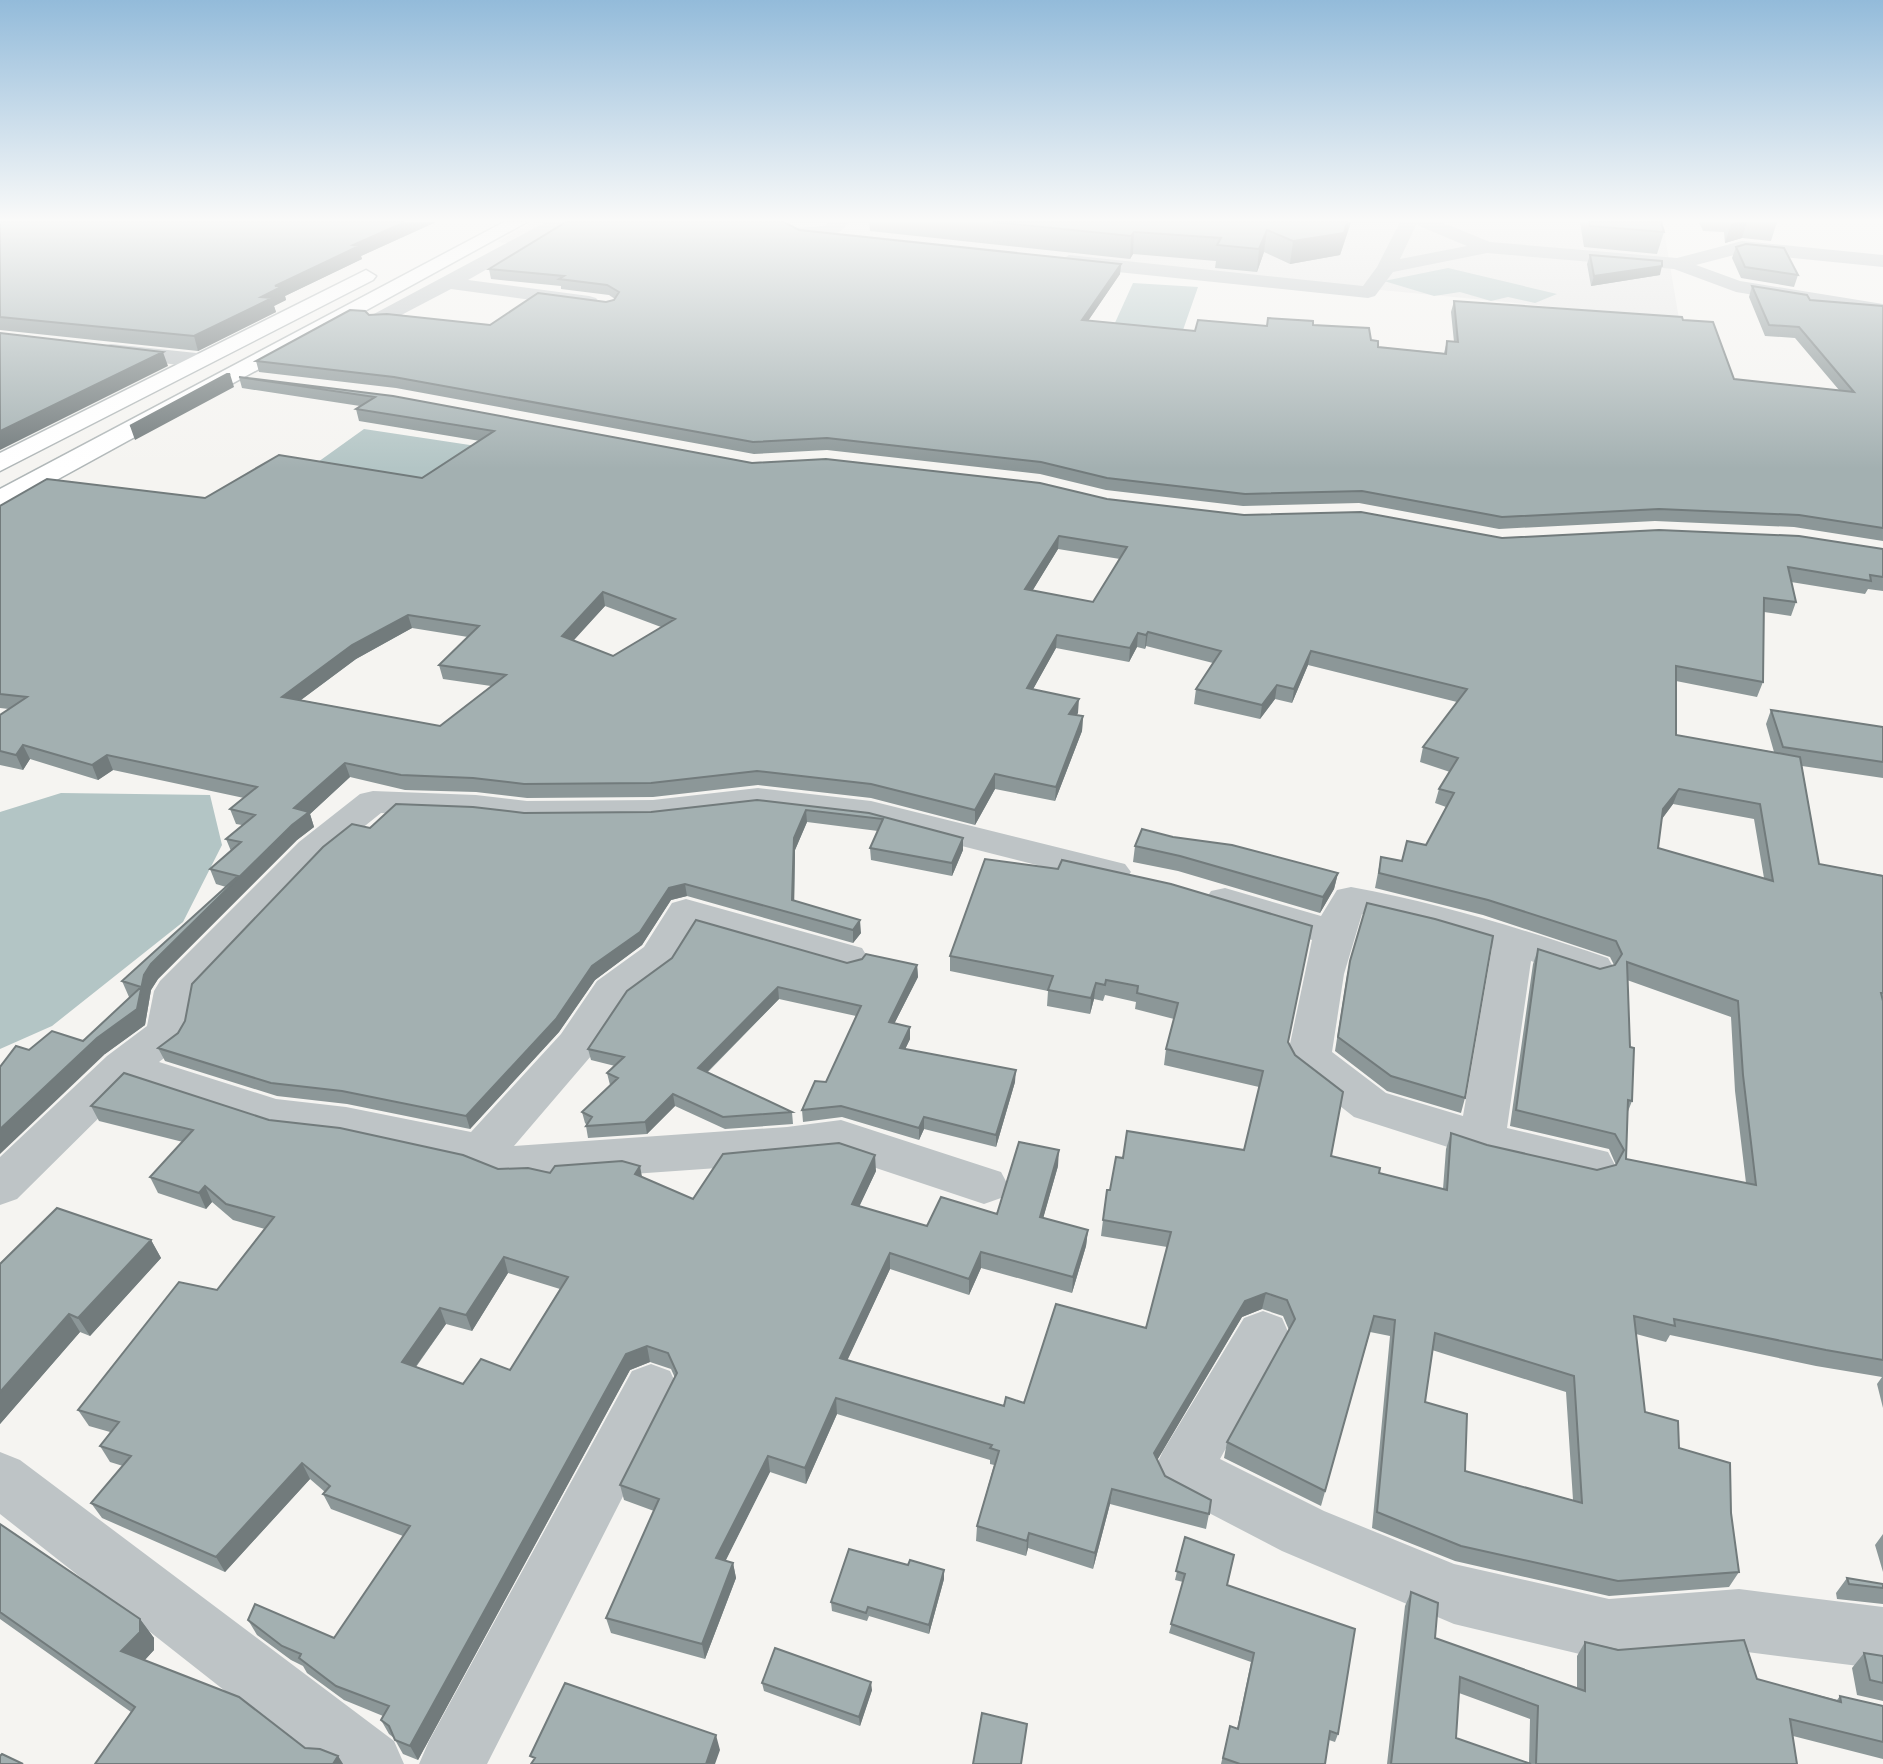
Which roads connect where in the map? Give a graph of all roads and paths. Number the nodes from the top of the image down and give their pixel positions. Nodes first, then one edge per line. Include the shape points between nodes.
1 (308, 304) edge
2 (365, 304) edge
3 (407, 304) edge
4 (1848, 304) edge
5 (1883, 310) edge
6 (379, 319) edge
7 (92, 349) edge
8 (196, 360) junction
9 (228, 378) junction
10 (267, 383) edge
11 (0, 463) edge
12 (0, 500) edge
13 (1152, 881) edge
14 (1190, 890) edge
15 (1334, 933) junction
16 (1514, 940) junction
17 (848, 958) dead end
18 (1592, 968) edge
19 (123, 1067) junction
20 (1482, 1140) junction
21 (481, 1152) junction
22 (1591, 1165) dead end
23 (984, 1185) dead end
24 (0, 1186) edge
25 (1263, 1334) dead end
26 (651, 1388) dead end
27 (0, 1479) edge
28 (1883, 1638) edge
29 (371, 1764) edge
30 (452, 1764) edge

1 - 8 highway
2 - 9 highway
3 - 6 street
4 - 5 street
7 - 8 street
8 - 11 highway
9 - 10 street
9 - 12 highway
13 - 19 street via 871,812 758,799 653,811 527,812 373,802 312,850 184,981 175,991 167,1033
14 - 15 street
15 - 16 street via 1350,899 1389,905
15 - 20 street via 1309,1058 1370,1105
16 - 18 street
16 - 20 street
17 - 21 street via 686,912 658,957 612,991 576,1045
19 - 21 street via 276,1116 346,1124
19 - 24 street
20 - 22 street
21 - 23 street via 504,1165 841,1138
25 - 28 street via 1183,1470 1303,1531 1454,1594 1609,1630 1739,1620
26 - 30 street
27 - 29 street

